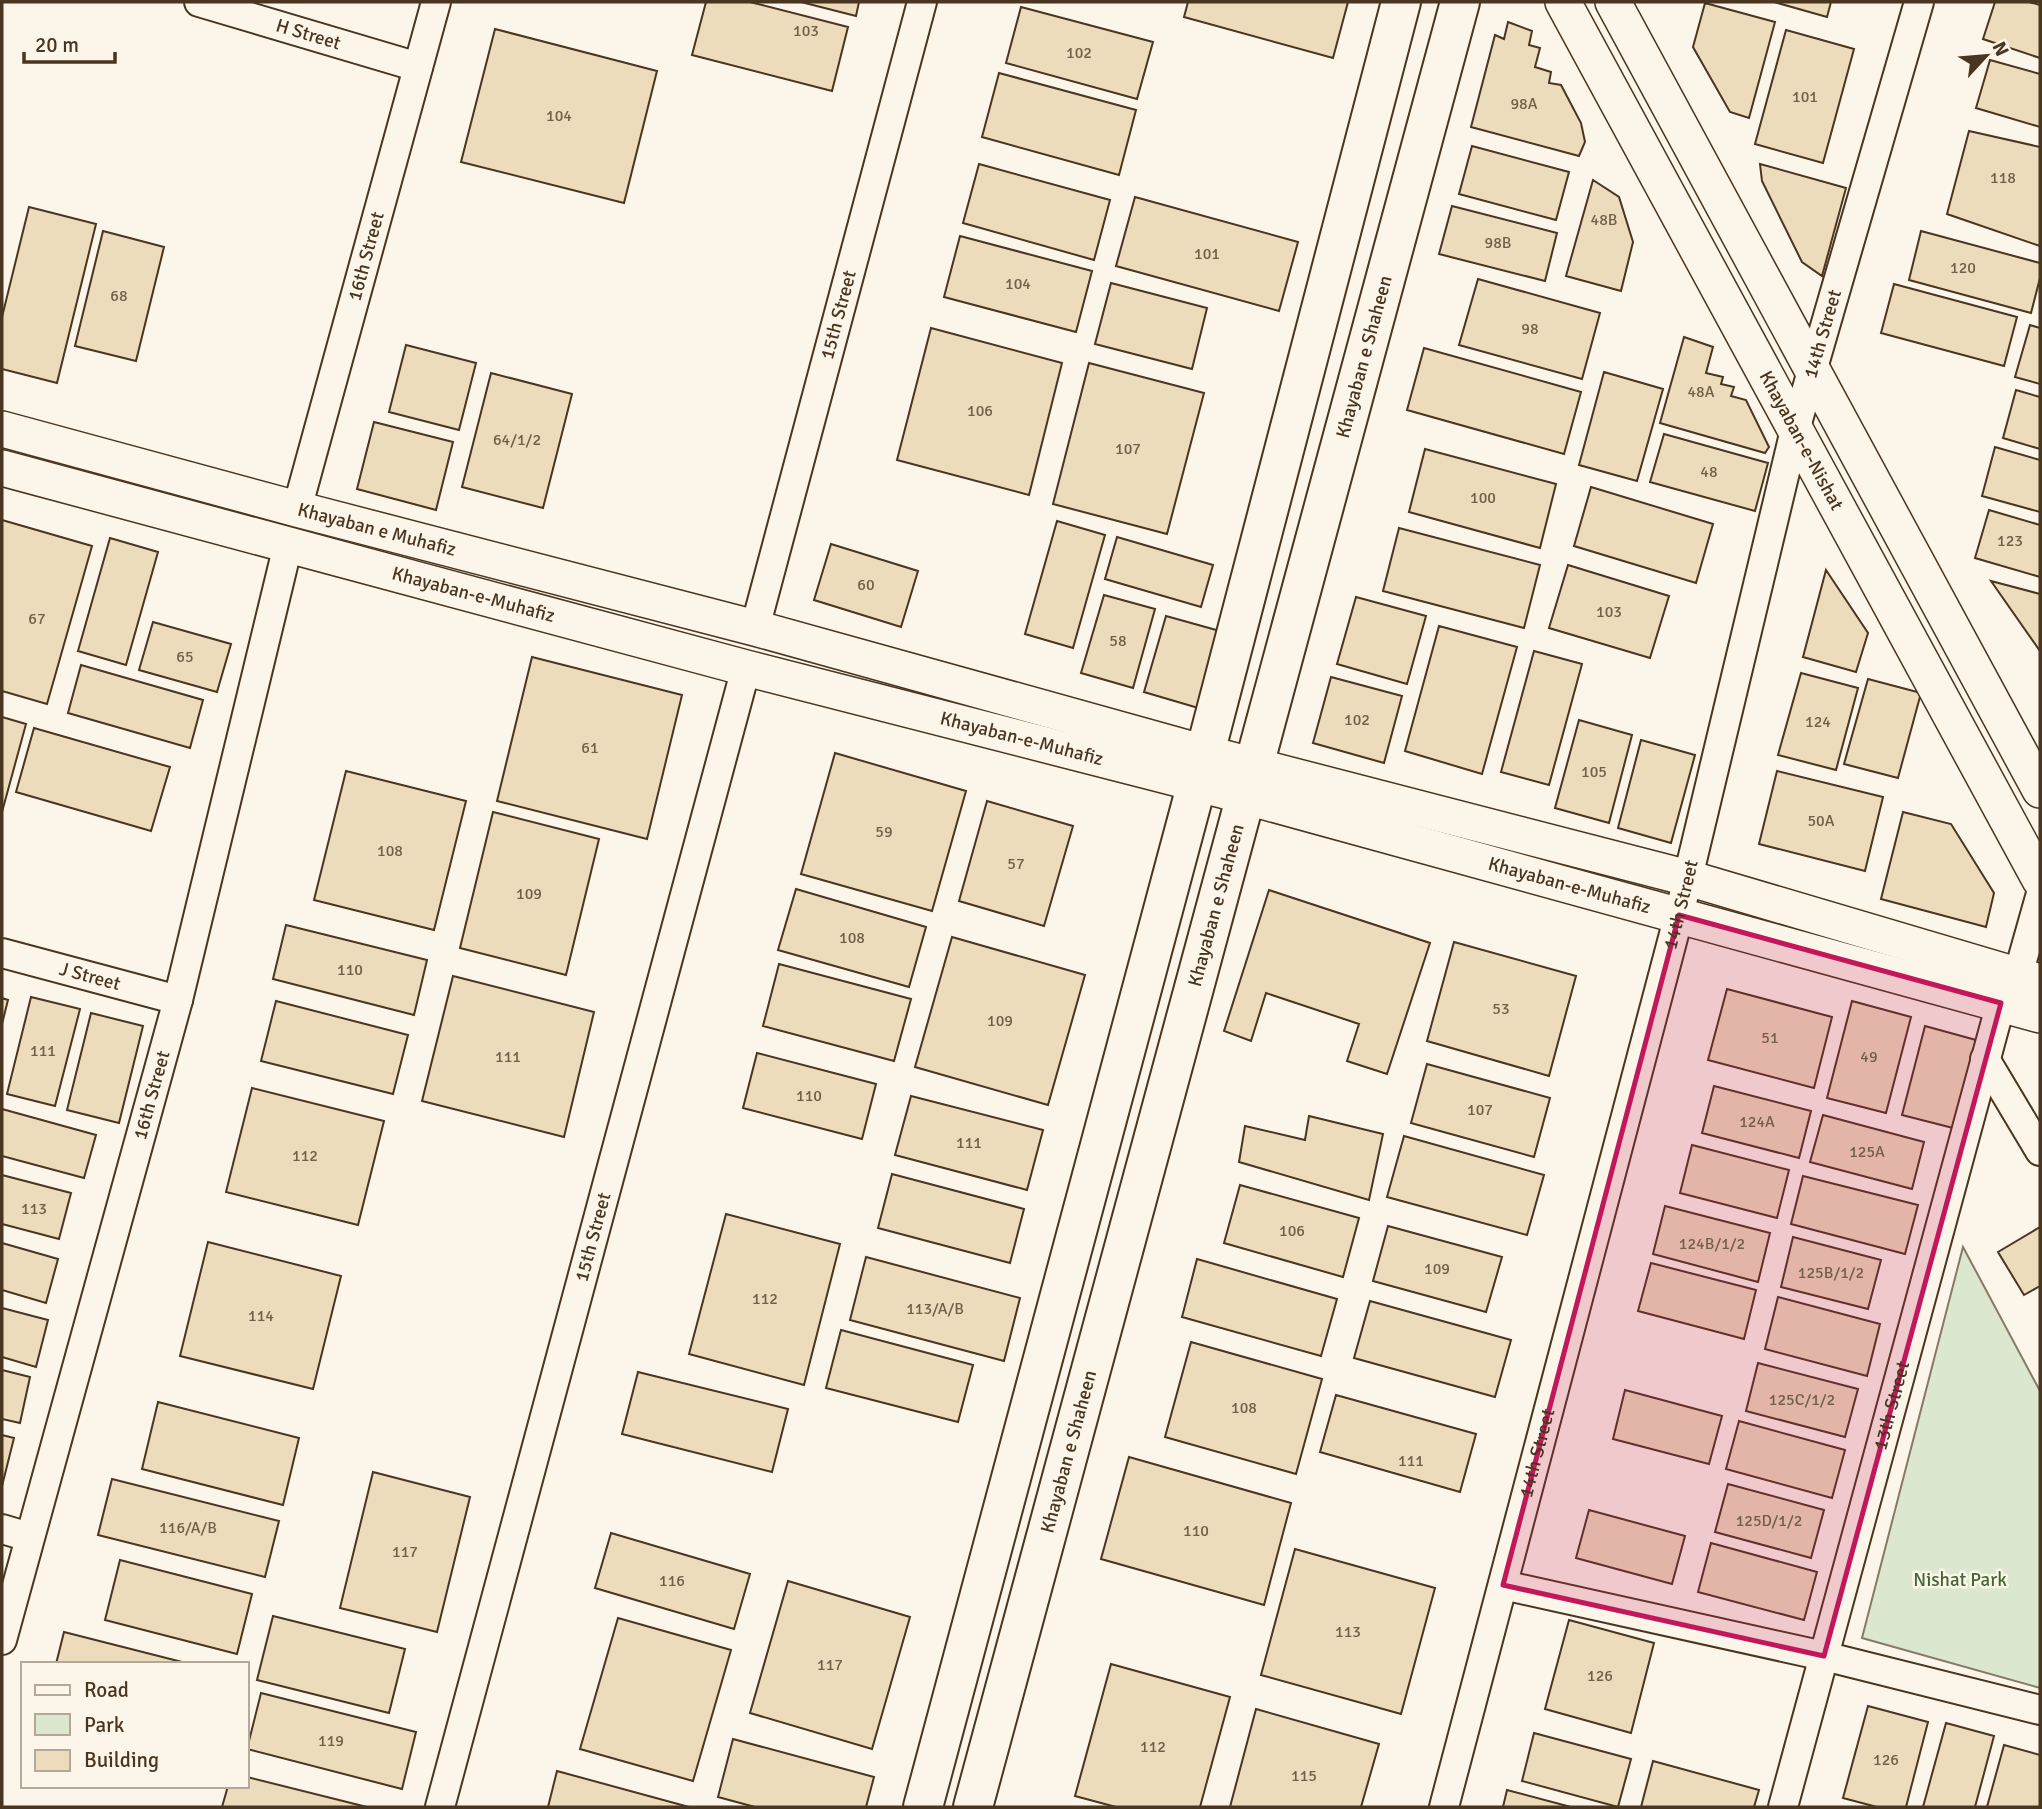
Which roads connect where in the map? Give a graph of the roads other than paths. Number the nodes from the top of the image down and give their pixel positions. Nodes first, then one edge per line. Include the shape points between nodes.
1 (199, 2) edge
2 (436, 2) edge
3 (922, 2) edge
4 (1401, 2) edge
5 (1460, 2) edge
6 (1563, 2) edge
7 (1614, 2) edge
8 (1919, 2) edge
9 (418, 67) junction
10 (1814, 372) junction
11 (2, 429) edge
12 (1795, 430) junction
13 (53, 443) junction
14 (2, 468) edge
15 (44, 480) junction
16 (297, 509) junction
17 (288, 545) junction
18 (514, 565) junction
19 (506, 604) junction
20 (755, 628) junction
21 (746, 668) junction
22 (1200, 768) junction
23 (1249, 781) junction
24 (2040, 790) edge
25 (1688, 878) junction
26 (2040, 880) edge
27 (2040, 897) edge
28 (1679, 915) junction
29 (2, 953) edge
30 (2020, 986) edge
31 (178, 1000) junction
32 (2040, 1014) edge
33 (1985, 1059) junction
34 (2040, 1151) edge
35 (2, 1529) edge
36 (29, 1537) junction
37 (1503, 1586) junction
38 (2, 1640) edge
39 (1824, 1656) junction
40 (2040, 1710) edge
41 (440, 1807) edge
42 (923, 1807) edge
43 (972, 1807) edge
44 (1444, 1807) edge
45 (1783, 1807) edge

1 - 9 street, H Street
2 - 9 street, 16th Street
3 - 20 street, 15th Street
4 - 22 main road
5 - 23 main road, Khayaban e Shaheen
6 - 12 street, Khayaban-e-Nishat
7 - 10 street
8 - 10 street, 14th Street
9 - 16 street, 16th Street
10 - 12 street, 14th Street
10 - 24 street
11 - 13 street, Khayaban e Muhafiz
12 - 25 street, 14th Street
12 - 26 street, Khayaban-e-Nishat
13 - 15 street
13 - 16 street, Khayaban e Muhafiz
14 - 15 street, Khayaban-e-Muhafiz
15 - 17 street, Khayaban-e-Muhafiz
16 - 18 street, Khayaban e Muhafiz
17 - 19 street, Khayaban-e-Muhafiz
17 - 31 street, 16th Street
18 - 19 street
18 - 20 street, Khayaban e Muhafiz
19 - 21 street, Khayaban-e-Muhafiz
20 - 22 street, Khayaban-e-Muhafiz
21 - 22 street, Khayaban-e-Muhafiz
21 - 41 street, 15th Street
22 - 23 street, Khayaban-e-Muhafiz
22 - 42 main road
23 - 25 street, Khayaban-e-Muhafiz
23 - 28 street, Khayaban-e-Muhafiz
23 - 43 main road, Khayaban e Shaheen
25 - 28 street, 14th Street
25 - 30 street, Khayaban-e-Muhafiz
27 - 30 street, 13th Street
28 - 30 street, Khayaban-e-Muhafiz
28 - 37 street, 14th Street
29 - 31 street, J Street
30 - 32 street, Khayaban-e-Muhafiz
30 - 33 street, 13th Street
31 - 36 street, 16th Street
33 - 34 street
33 - 39 street, 13th Street
35 - 36 street
36 - 38 street, 16th Street
37 - 39 street
37 - 44 street, 14th Street
39 - 40 street
39 - 45 street, 13th Street

